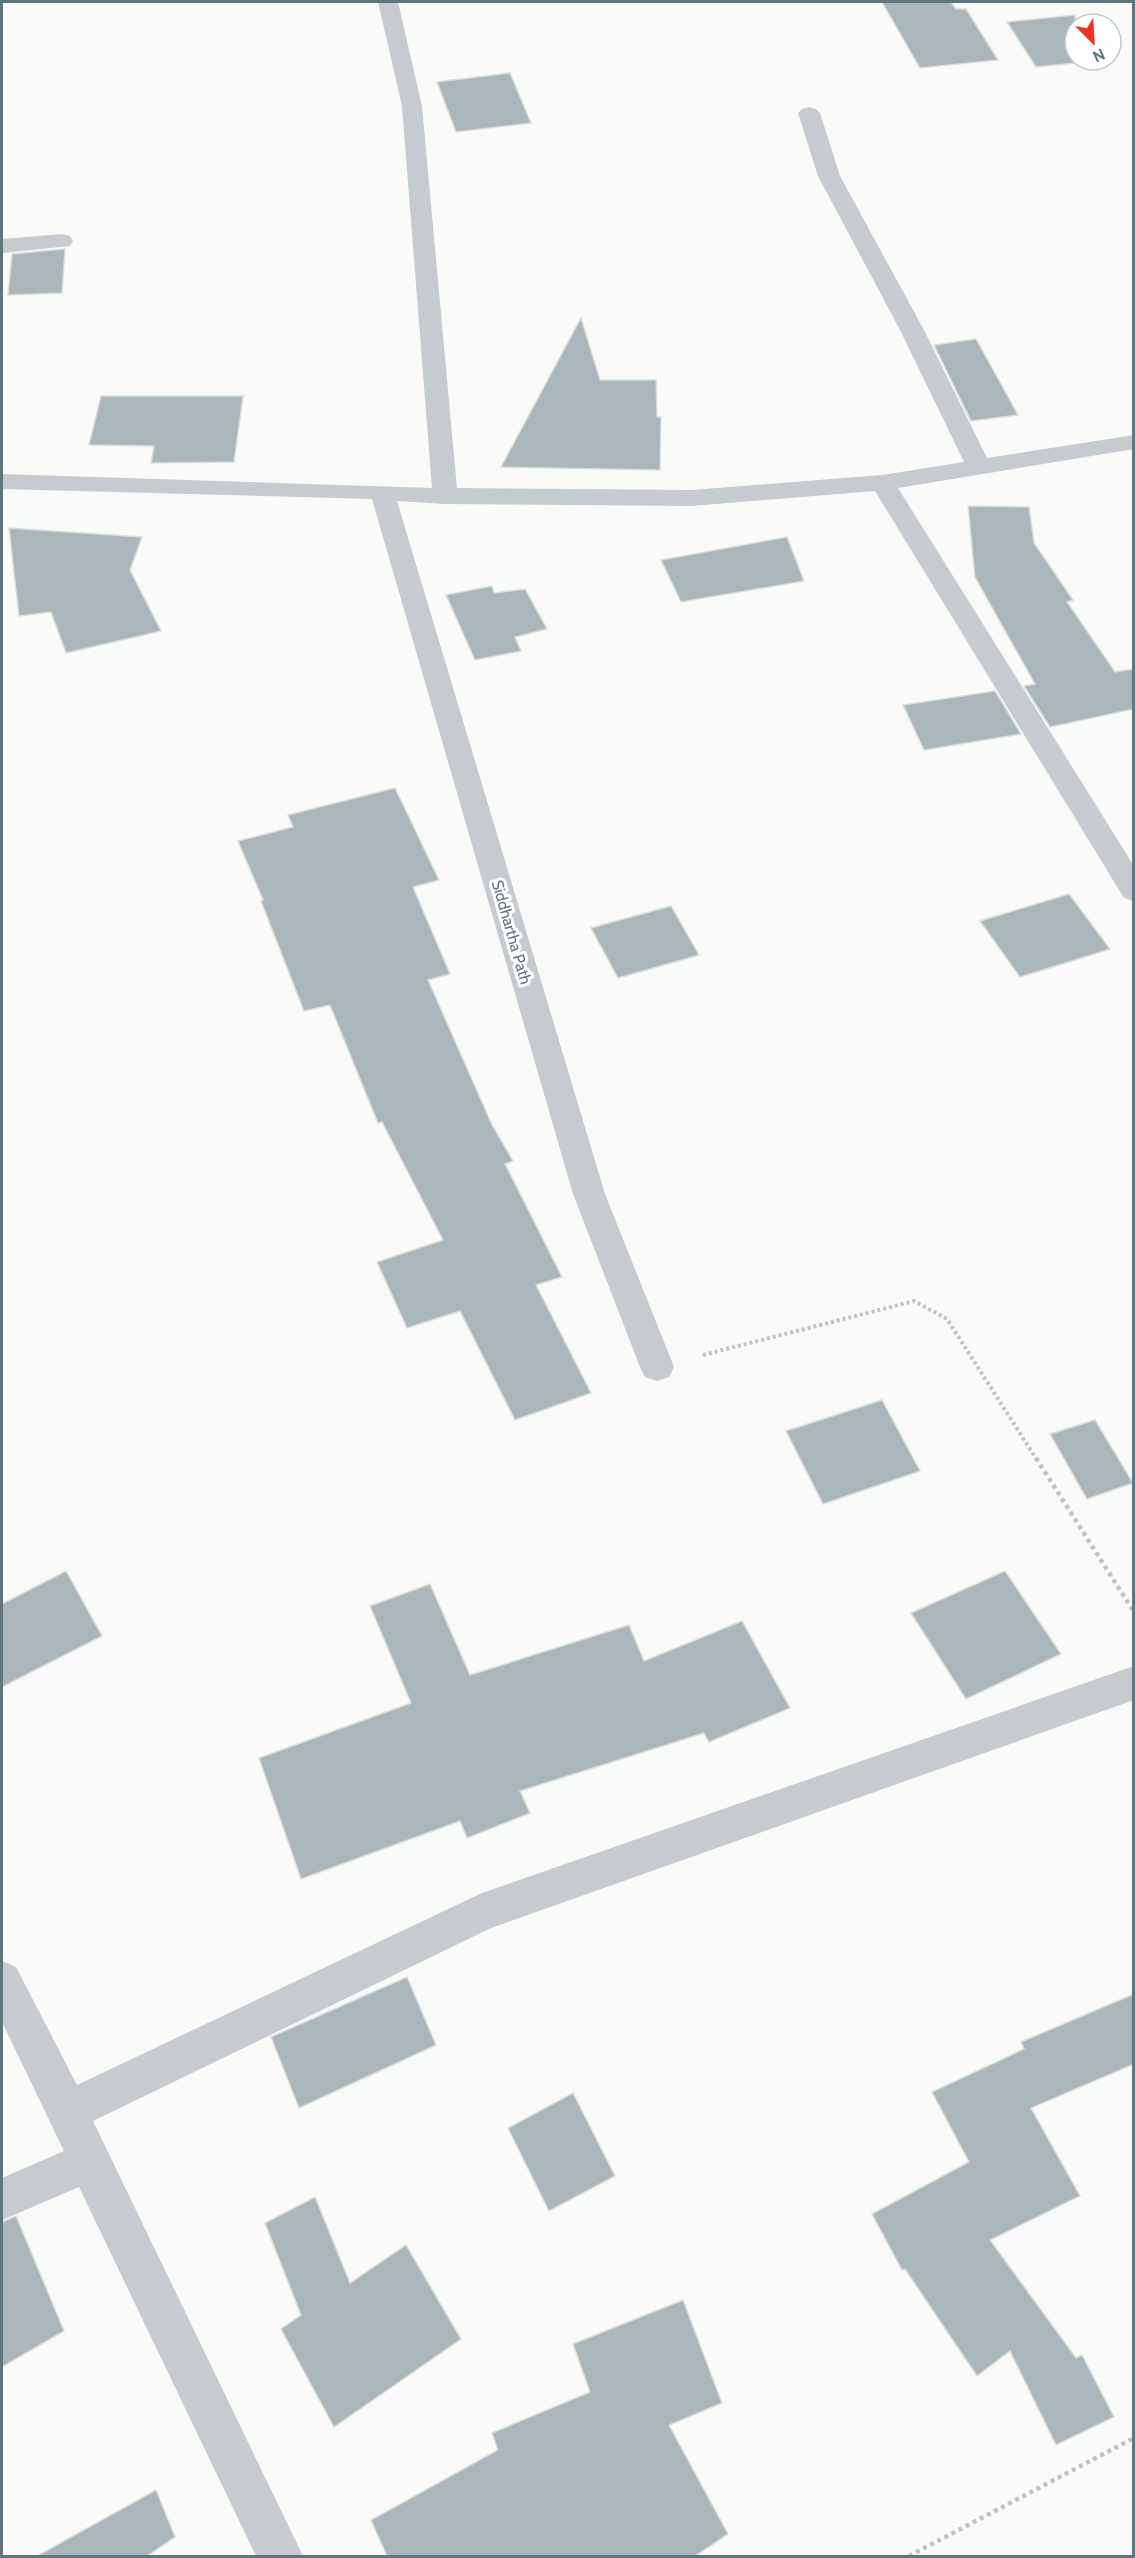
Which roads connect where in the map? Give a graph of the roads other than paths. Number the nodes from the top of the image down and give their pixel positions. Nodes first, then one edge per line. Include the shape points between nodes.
1 (388, 2) edge
2 (809, 113) dead end
3 (62, 241) dead end
4 (2, 246) edge
5 (1134, 442) edge
6 (978, 466) junction
7 (2, 482) edge
8 (882, 483) junction
9 (382, 492) junction
10 (445, 496) junction
11 (1134, 891) edge
12 (657, 1367) road end
13 (1134, 1683) edge
14 (2, 1981) edge
15 (68, 2111) junction
16 (89, 2161) junction
17 (2, 2199) edge
18 (280, 2556) edge

1 - 10 street via 412,106
2 - 6 street via 829,176 912,330
3 - 4 street
5 - 6 street
6 - 8 street
7 - 9 street
8 - 10 street via 692,498
8 - 11 street
9 - 10 street
9 - 12 street, Siddhartha Path via 589,1194
13 - 15 street via 482,1912
14 - 15 street
15 - 16 street
16 - 17 street
16 - 18 street

